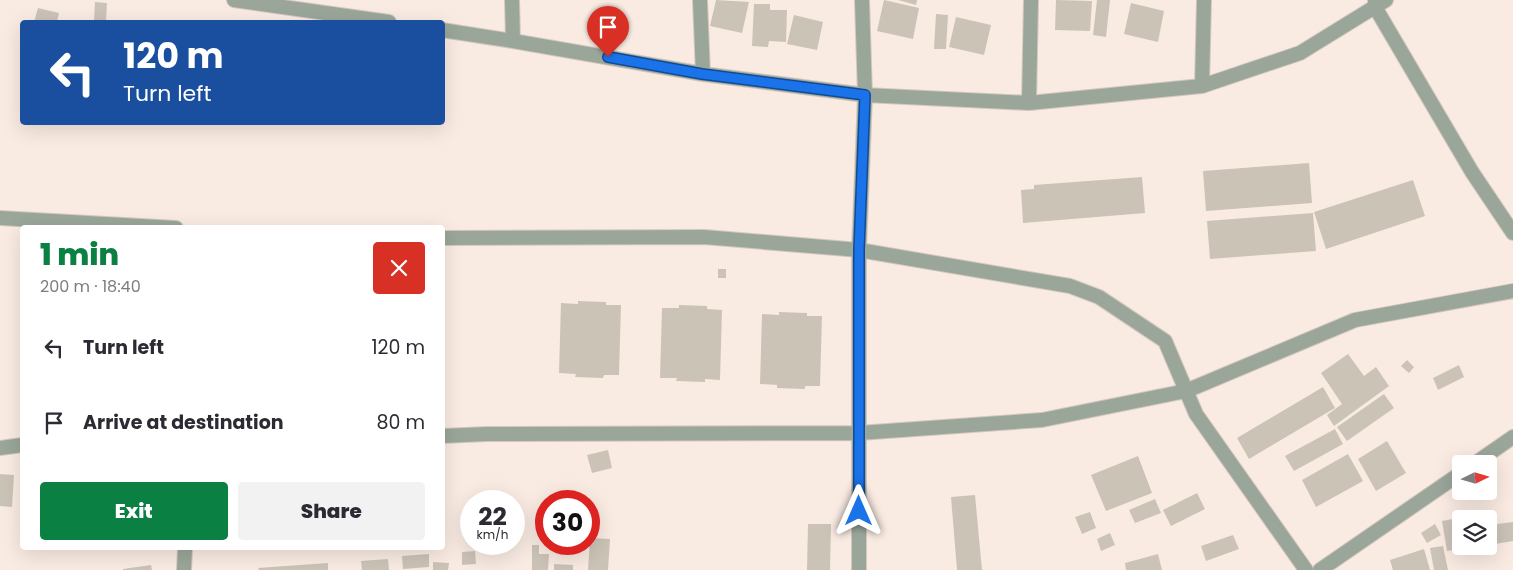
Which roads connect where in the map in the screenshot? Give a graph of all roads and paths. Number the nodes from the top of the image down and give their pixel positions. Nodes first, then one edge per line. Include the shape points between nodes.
1 (234, 0) edge
2 (512, 0) edge
3 (700, 0) edge
4 (862, 0) edge
5 (1030, 0) edge
6 (1204, 0) edge
7 (1379, 2) edge
8 (375, 20) edge
9 (445, 30) edge
10 (514, 41) junction
11 (702, 74) junction
12 (1202, 86) junction
13 (865, 95) junction
14 (1029, 103) junction
15 (0, 218) edge
16 (123, 225) edge
17 (1513, 233) edge
18 (445, 238) edge
19 (859, 250) junction
20 (1513, 291) edge
21 (1186, 391) junction
22 (859, 433) junction
23 (445, 436) edge
24 (1513, 437) edge
25 (20, 445) edge
26 (0, 448) edge
27 (1487, 455) edge
28 (1452, 479) edge
29 (185, 550) edge
30 (184, 570) edge
31 (859, 570) edge
32 (1306, 570) edge
33 (1320, 570) edge

1 - 8 street
2 - 10 street
3 - 11 street
4 - 13 street
5 - 14 street
6 - 12 street
7 - 12 street via 1300,53
7 - 17 street via 1472,172
9 - 10 street
10 - 11 street
11 - 13 street
12 - 14 street
13 - 14 street
13 - 19 street
15 - 16 street
18 - 19 street via 704,237
19 - 21 street via 1070,286 1099,297 1165,341
19 - 22 street
20 - 21 street via 1355,320
21 - 22 street via 1042,420
21 - 32 street via 1196,414
22 - 23 street
22 - 31 street
24 - 27 street
25 - 26 street
28 - 33 street
29 - 30 street

